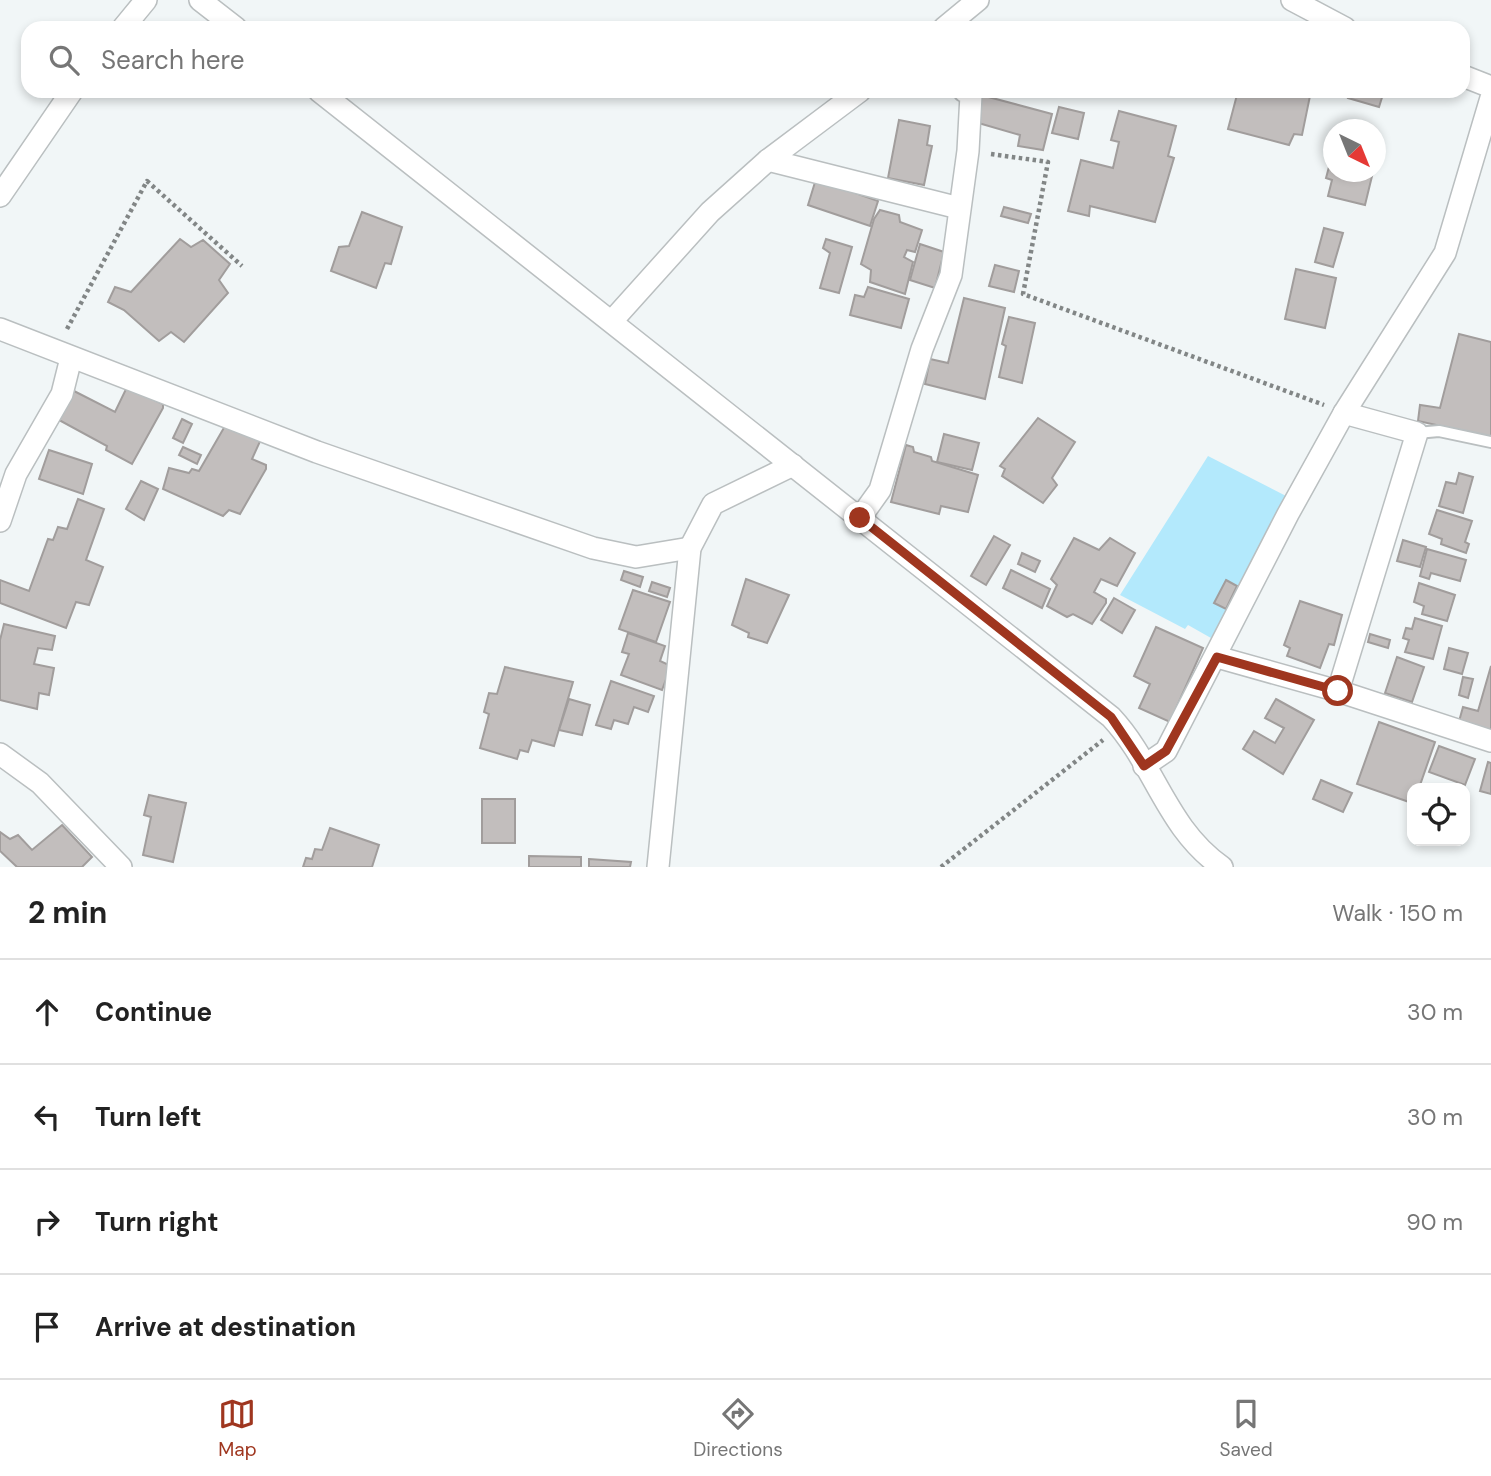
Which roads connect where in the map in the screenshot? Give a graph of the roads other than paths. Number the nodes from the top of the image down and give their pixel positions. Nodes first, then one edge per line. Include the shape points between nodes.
1 (146, 0) edge
2 (200, 0) edge
3 (978, 0) edge
4 (1292, 0) edge
5 (129, 21) edge
6 (227, 21) edge
7 (952, 21) edge
8 (1332, 21) edge
9 (1470, 79) edge
10 (1491, 88) edge
11 (67, 98) edge
12 (328, 98) edge
13 (851, 98) edge
14 (971, 98) edge
15 (1491, 99) edge
16 (768, 160) junction
17 (0, 196) edge
18 (959, 208) junction
19 (612, 321) junction
20 (0, 329) edge
21 (63, 355) junction
22 (1344, 413) junction
23 (1417, 433) junction
24 (1491, 442) edge
25 (793, 465) junction
26 (860, 518) junction
27 (0, 522) edge
28 (690, 548) junction
29 (1217, 657) junction
30 (1338, 691) junction
31 (1491, 741) edge
32 (0, 754) edge
33 (1144, 766) junction
34 (121, 867) edge
35 (658, 867) edge
36 (1222, 867) edge

1 - 5 street
2 - 6 street
3 - 7 street
4 - 8 street
9 - 10 street
11 - 17 street
12 - 19 street
13 - 16 street
14 - 18 street
15 - 22 street via 1445,253
16 - 18 street
16 - 19 street via 710,212
18 - 26 street via 951,275 922,349 880,490
19 - 25 street
20 - 21 street
21 - 27 street via 62,394 16,474
21 - 28 street via 317,452 593,548 636,557
22 - 23 street
22 - 29 street
23 - 24 lane via 1439,431
23 - 30 street
25 - 26 street
25 - 28 street via 713,504
26 - 33 street via 1121,727
28 - 35 street
29 - 30 street
29 - 33 street via 1166,751
30 - 31 street
32 - 34 street via 40,783
33 - 36 street via 1171,814

